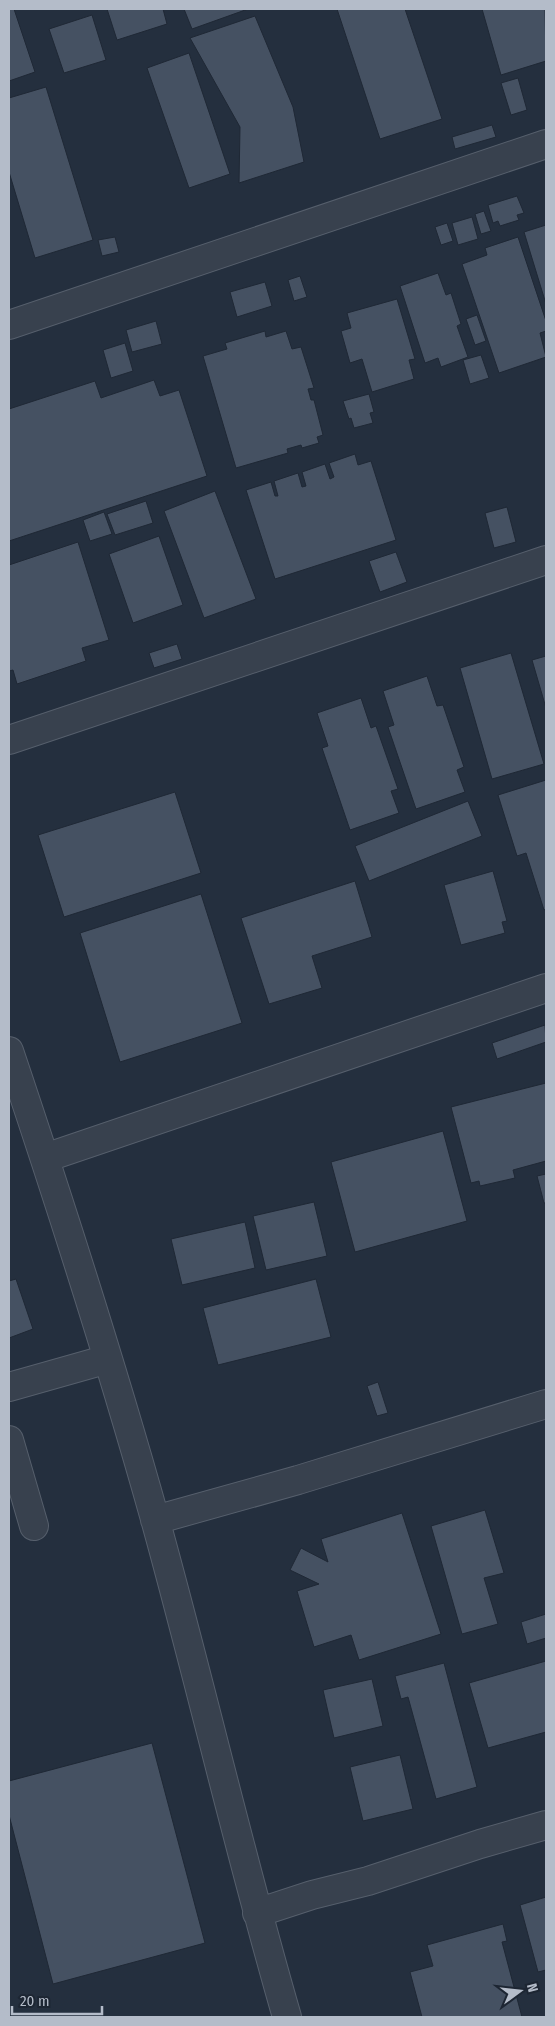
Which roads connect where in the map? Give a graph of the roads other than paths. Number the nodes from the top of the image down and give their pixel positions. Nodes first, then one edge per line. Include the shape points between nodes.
1 (546, 144) edge
2 (9, 324) edge
3 (546, 560) edge
4 (9, 740) edge
5 (546, 988) edge
6 (9, 1051) edge
7 (45, 1158) junction
8 (108, 1359) junction
9 (9, 1387) edge
10 (546, 1404) edge
11 (9, 1440) edge
12 (155, 1520) junction
13 (34, 1526) dead end
14 (546, 1825) edge
15 (257, 1913) junction
16 (288, 2017) edge

1 - 2 street
3 - 4 street
5 - 7 street
6 - 7 street
7 - 8 street
8 - 9 street
8 - 12 street
10 - 12 street
11 - 13 street
12 - 15 street
14 - 15 street via 368,1882
15 - 16 street

